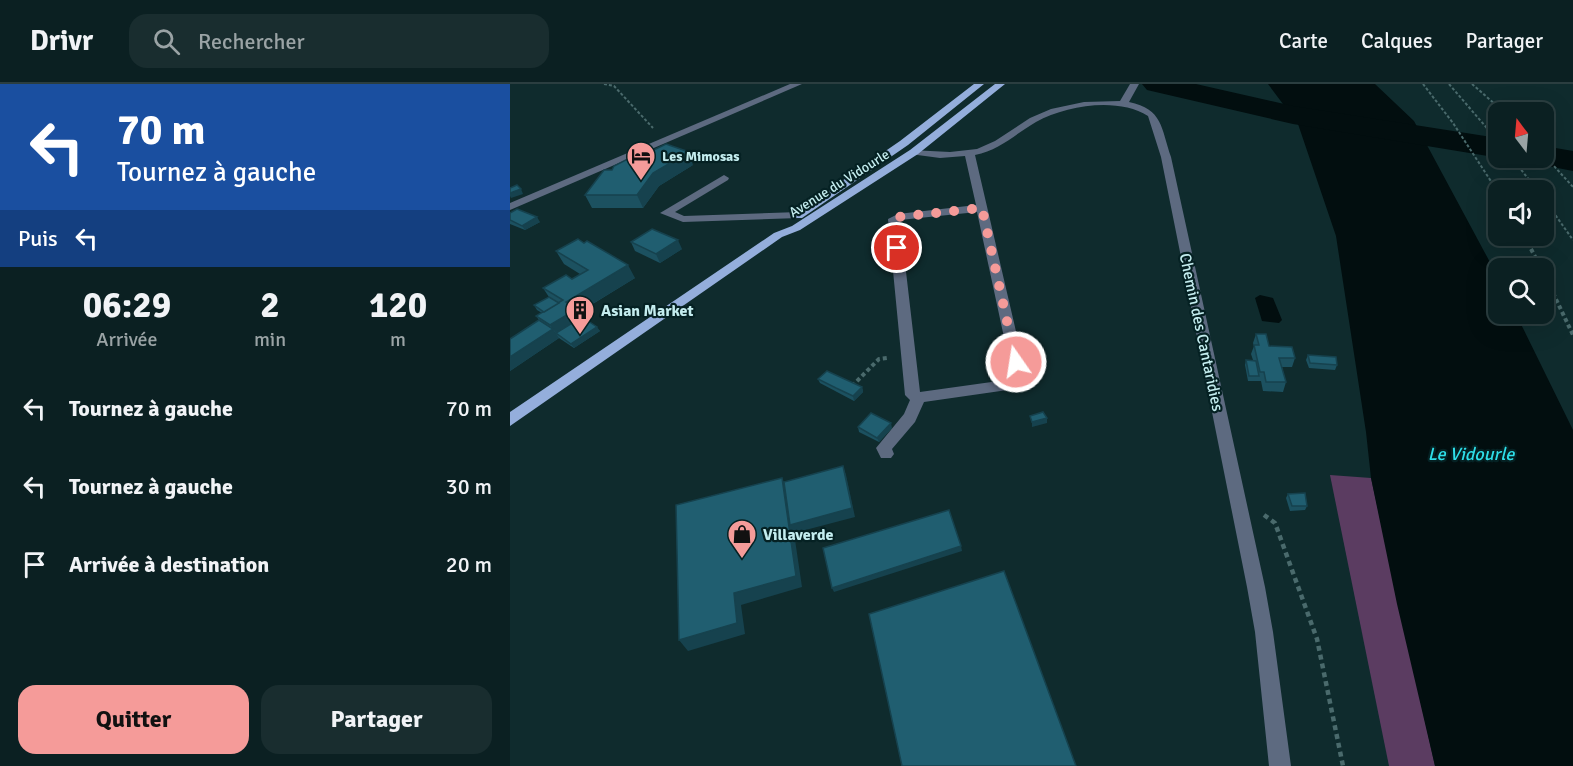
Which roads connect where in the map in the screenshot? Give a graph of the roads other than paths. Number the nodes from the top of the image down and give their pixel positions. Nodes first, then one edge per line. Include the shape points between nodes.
1 (798, 84) edge
2 (980, 84) edge
3 (1001, 84) edge
4 (1135, 84) edge
5 (1124, 103) junction
6 (904, 143) junction
7 (927, 143) junction
8 (914, 152) junction
9 (948, 153) junction
10 (970, 154) junction
11 (724, 178) dead end
12 (510, 207) edge
13 (982, 208) junction
14 (799, 215) junction
15 (778, 235) junction
16 (918, 398) junction
17 (510, 420) edge
18 (886, 454) dead end
19 (1280, 766) edge

1 - 12 street
2 - 6 main road, Avenue du Vidourle
3 - 7 main road, Avenue du Vidourle
4 - 5 street
5 - 10 street, Chemin des Cantaridies via 1043,114 989,148
5 - 19 street, Chemin des Cantaridies via 1152,115 1166,157 1256,587
6 - 7 main road, Avenue du Vidourle
6 - 8 main road, Avenue du Vidourle
6 - 14 main road, Avenue du Vidourle
7 - 8 main road, Avenue du Vidourle
7 - 9 street
8 - 9 street, Chemin des Cantaridies
8 - 15 main road, Avenue du Vidourle via 796,228
9 - 10 street, Chemin des Cantaridies
10 - 13 street
11 - 14 street via 666,213 683,219
13 - 16 street via 894,219 912,394
13 - 16 street via 1021,383
14 - 15 main road, Avenue du Vidourle
15 - 17 main road, Avenue du Vidourle
16 - 18 street via 905,423 884,448

